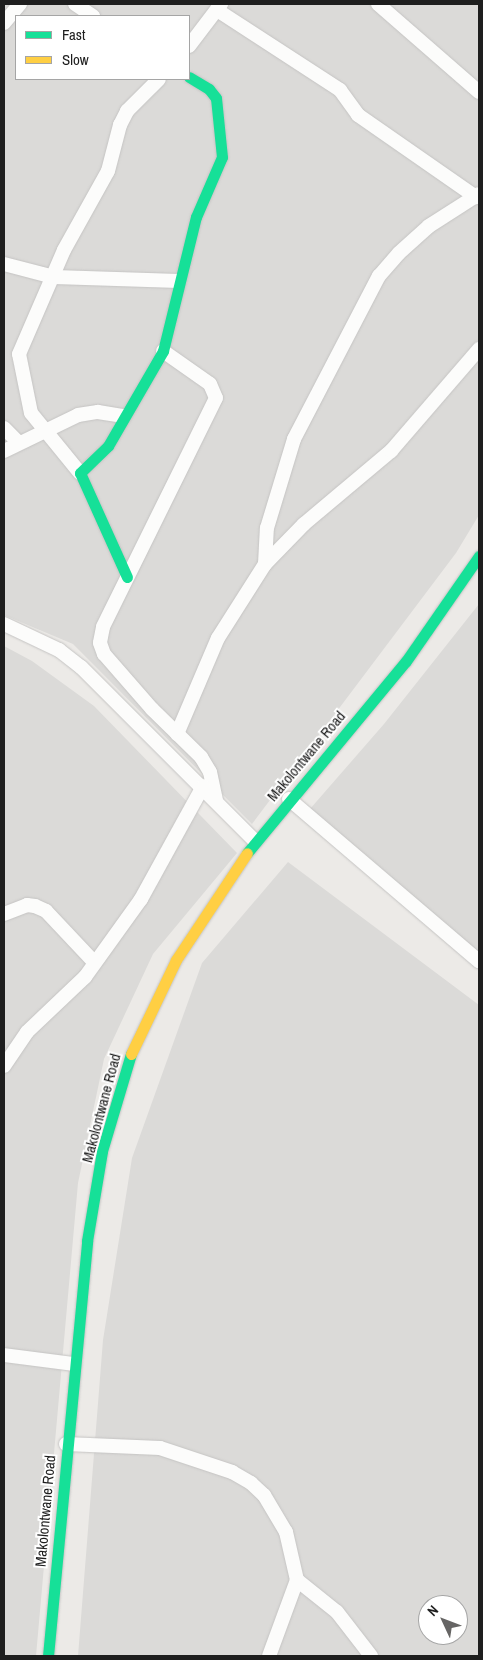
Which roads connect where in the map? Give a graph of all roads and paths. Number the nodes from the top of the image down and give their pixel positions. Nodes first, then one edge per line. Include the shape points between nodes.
1 (20, 4) edge
2 (75, 4) edge
3 (378, 4) edge
4 (219, 7) edge
5 (92, 15) edge
6 (4, 22) edge
7 (190, 45) edge
8 (190, 77) edge
9 (158, 80) edge
10 (479, 92) edge
11 (477, 196) edge
12 (4, 264) edge
13 (54, 276) junction
14 (179, 281) junction
15 (479, 349) edge
16 (163, 351) junction
17 (124, 416) junction
18 (4, 428) edge
19 (43, 430) junction
20 (19, 443) junction
21 (4, 451) edge
22 (80, 473) junction
23 (479, 556) edge
24 (265, 564) junction
25 (127, 577) junction
26 (4, 624) edge
27 (177, 734) junction
28 (203, 786) junction
29 (290, 799) junction
30 (216, 800) junction
31 (255, 841) junction
32 (4, 914) edge
33 (479, 961) edge
34 (94, 962) junction
35 (4, 1066) edge
36 (4, 1355) edge
37 (73, 1364) junction
38 (66, 1444) junction
39 (297, 1580) junction
40 (48, 1656) edge
41 (268, 1656) edge
42 (371, 1656) edge

1 - 6 street
2 - 5 street
3 - 10 street
4 - 7 street
4 - 11 street via 340,90 358,115
8 - 14 main road via 209,89 216,98 222,156 196,217
9 - 13 street via 124,118 108,171 64,250
11 - 24 street via 429,226 379,276 294,439 266,528
12 - 13 street
13 - 14 street
13 - 19 street via 18,361 31,413
14 - 16 main road
15 - 24 street via 391,451 304,524
16 - 17 main road
16 - 25 street via 210,384 216,398
17 - 19 street via 98,412 78,415
17 - 22 main road via 108,446
18 - 20 street
19 - 20 street
19 - 22 street
20 - 21 street
22 - 25 main road
23 - 29 main road, Makolontwane Road via 406,661
24 - 27 street via 218,638
25 - 27 street via 103,627 100,643 104,654
26 - 28 street via 70,658
27 - 30 street via 201,757 210,772
28 - 30 street
28 - 34 street via 141,899
29 - 31 main road, Makolontwane Road
29 - 33 street
30 - 31 street
31 - 37 main road, Makolontwane Road via 176,960 144,1021 122,1076 102,1151 87,1241
32 - 34 street via 27,904 46,911
34 - 35 street via 73,989 27,1032
36 - 37 street
37 - 38 main road, Makolontwane Road
38 - 39 street via 160,1448 232,1472 251,1483 264,1496 286,1532
38 - 40 main road, Makolontwane Road
39 - 41 street
39 - 42 street via 337,1612

